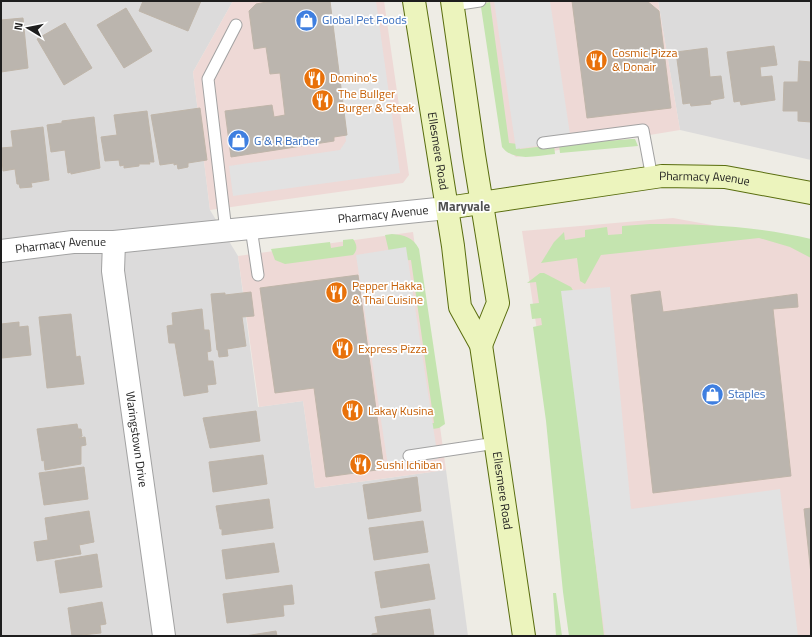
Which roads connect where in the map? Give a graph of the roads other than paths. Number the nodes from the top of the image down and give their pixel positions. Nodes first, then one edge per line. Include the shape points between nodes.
1 (414, 1) edge
2 (480, 1) edge
3 (452, 3) edge
4 (236, 25) dead end
5 (543, 143) dead end
6 (652, 178) junction
7 (811, 193) edge
8 (482, 203) junction
9 (448, 208) junction
10 (251, 228) junction
11 (226, 231) junction
12 (114, 242) junction
13 (1, 251) edge
14 (258, 275) dead end
15 (481, 345) junction
16 (496, 443) junction
17 (409, 456) dead end
18 (164, 636) edge
19 (524, 636) edge

1 - 9 main road, Ellesmere Road
2 - 3 lane
3 - 8 main road
4 - 11 lane via 208,79
5 - 6 lane via 642,130
6 - 7 main road, Pharmacy Avenue via 726,177
6 - 8 main road, Pharmacy Avenue
8 - 9 main road, Pharmacy Avenue
8 - 15 main road via 498,303
9 - 10 street, Pharmacy Avenue
9 - 15 main road, Ellesmere Road via 460,307
10 - 11 street, Pharmacy Avenue
10 - 14 lane
11 - 12 street, Pharmacy Avenue
12 - 13 street, Pharmacy Avenue via 73,242
12 - 18 street, Waringstown Drive via 113,271
15 - 16 main road, Ellesmere Road
16 - 17 lane
16 - 19 main road, Ellesmere Road

